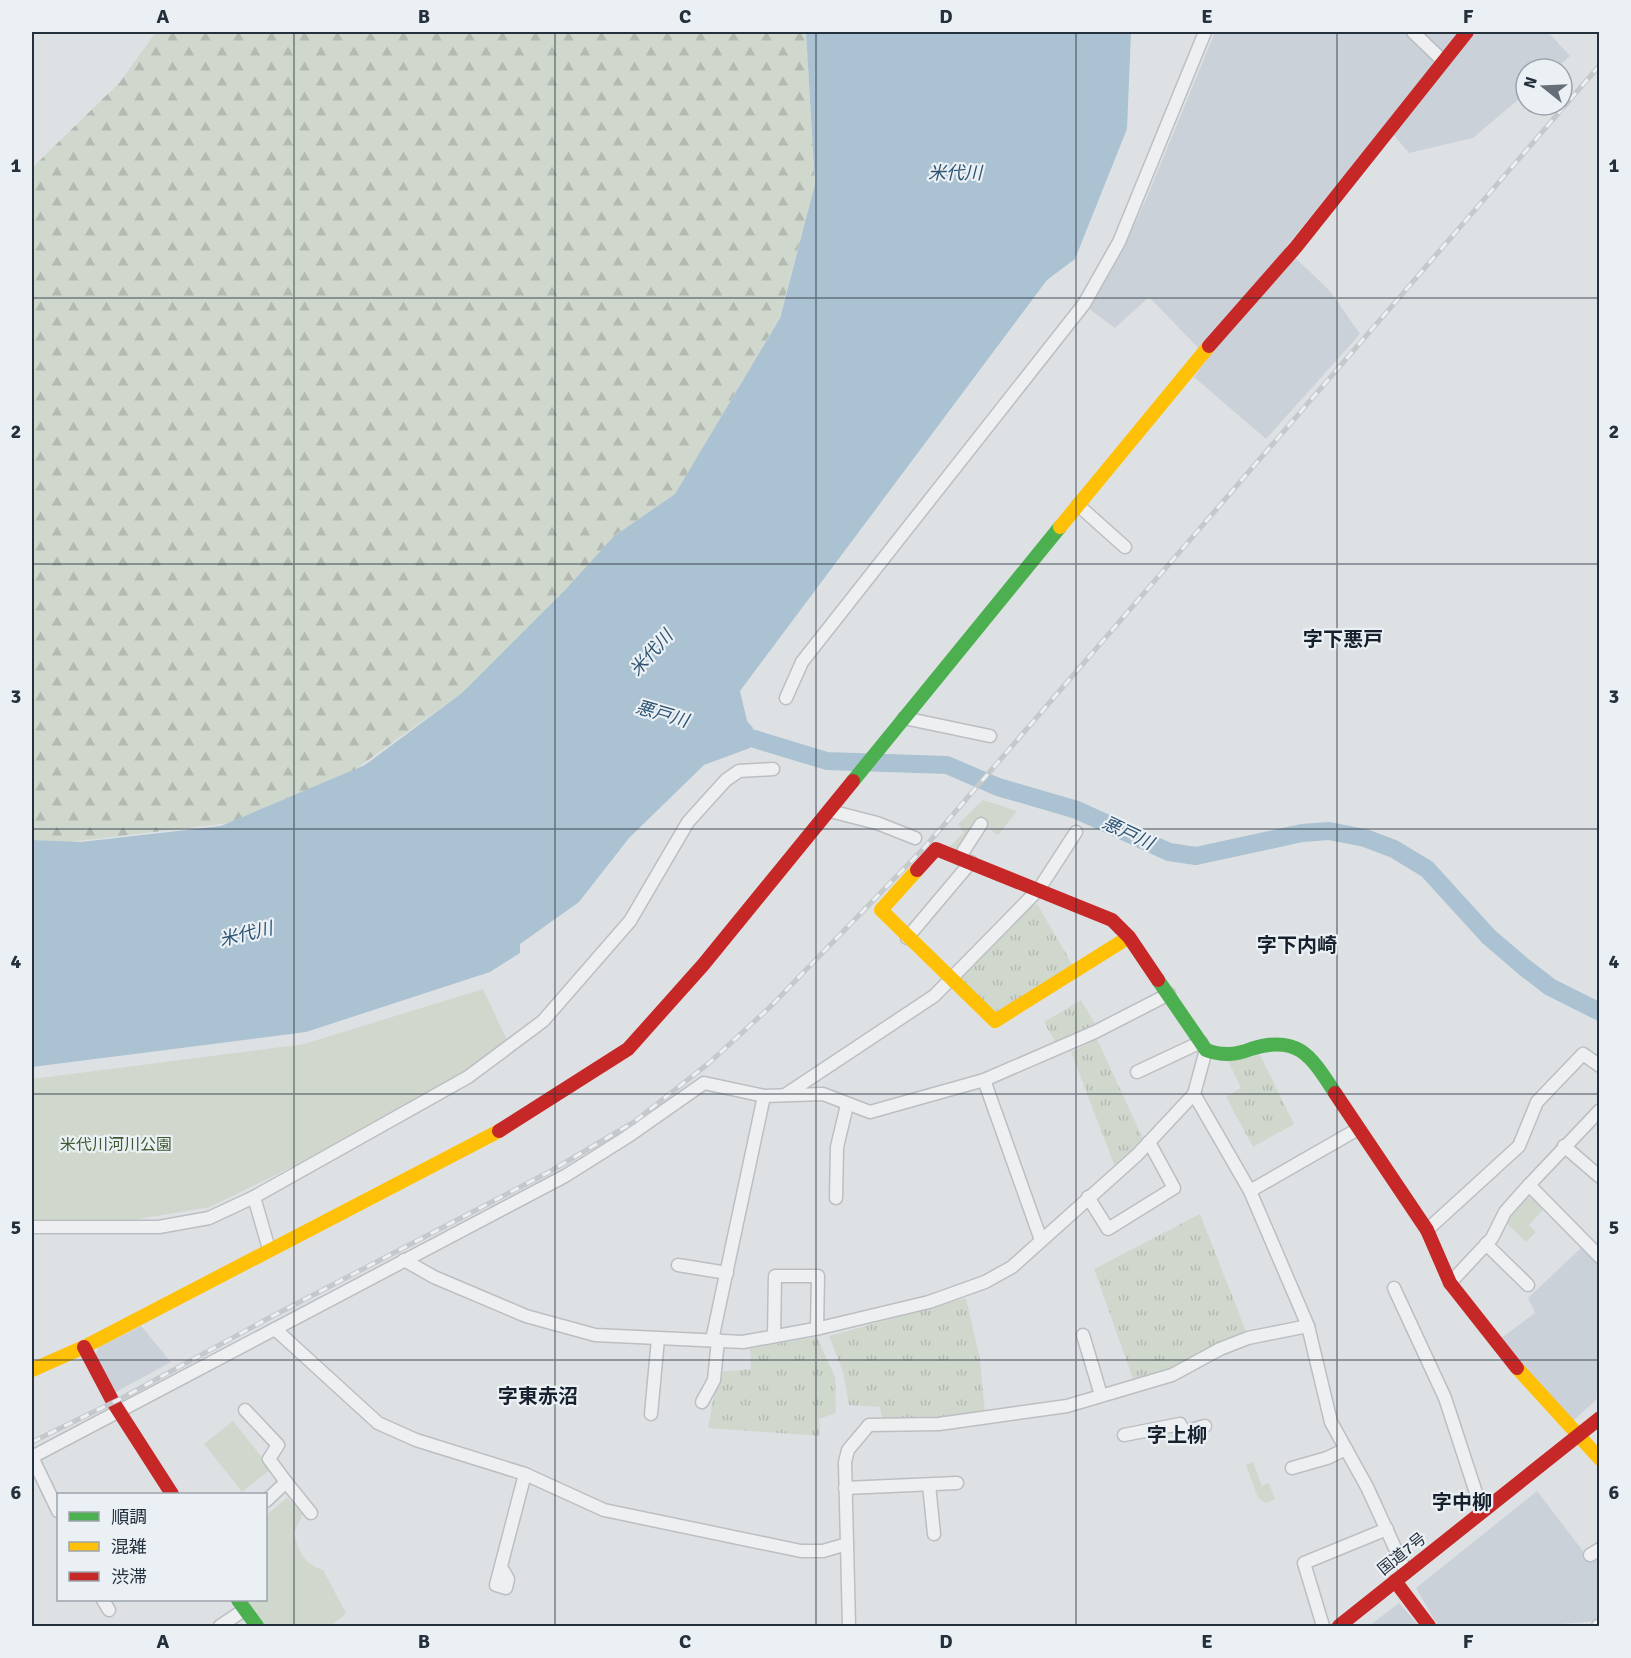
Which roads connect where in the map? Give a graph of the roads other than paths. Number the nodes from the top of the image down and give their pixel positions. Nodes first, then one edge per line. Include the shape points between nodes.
1 (1205, 32) edge
2 (1413, 32) edge
3 (1467, 32) edge
4 (1443, 61) junction
5 (1078, 505) junction
6 (1125, 547) dead end
7 (786, 698) dead end
8 (904, 718) junction
9 (990, 736) dead end
10 (773, 768) dead end
11 (833, 807) junction
12 (981, 824) dead end
13 (1076, 832) dead end
14 (915, 838) dead end
15 (965, 860) junction
16 (1039, 889) junction
17 (1129, 937) junction
18 (907, 938) junction
19 (951, 981) junction
20 (1169, 994) junction
21 (1203, 1046) junction
22 (1599, 1066) edge
23 (1137, 1072) dead end
24 (984, 1080) junction
25 (1194, 1094) junction
26 (784, 1095) junction
27 (764, 1096) junction
28 (848, 1105) junction
29 (1599, 1110) edge
30 (1358, 1129) junction
31 (1149, 1142) junction
32 (1564, 1146) junction
33 (1599, 1177) edge
34 (1529, 1185) junction
35 (1250, 1191) junction
36 (254, 1197) junction
37 (1088, 1197) junction
38 (836, 1198) dead end
39 (32, 1227) edge
40 (1427, 1230) junction
41 (1041, 1240) junction
42 (1486, 1245) junction
43 (269, 1250) junction
44 (1599, 1257) edge
45 (404, 1260) junction
46 (678, 1265) dead end
47 (727, 1272) junction
48 (1450, 1283) junction
49 (1528, 1285) dead end
50 (1394, 1288) dead end
51 (1308, 1326) junction
52 (817, 1328) junction
53 (275, 1329) junction
54 (1083, 1335) dead end
55 (774, 1336) junction
56 (658, 1339) junction
57 (715, 1340) junction
58 (84, 1347) junction
59 (32, 1370) edge
60 (1101, 1395) junction
61 (702, 1402) dead end
62 (244, 1410) dead end
63 (118, 1411) junction
64 (651, 1414) dead end
65 (1599, 1418) edge
66 (1205, 1426) dead end
67 (1124, 1435) dead end
68 (1578, 1435) junction
69 (1346, 1449) junction
70 (32, 1457) edge
71 (1599, 1459) edge
72 (1292, 1468) dead end
73 (525, 1474) junction
74 (286, 1482) junction
75 (957, 1483) dead end
76 (929, 1485) junction
77 (845, 1488) junction
78 (171, 1493) edge
79 (267, 1500) edge
80 (57, 1508) edge
81 (1482, 1511) junction
82 (310, 1512) dead end
83 (1387, 1529) junction
84 (934, 1534) dead end
85 (847, 1544) junction
86 (501, 1567) dead end
87 (1406, 1572) junction
88 (1395, 1581) junction
89 (241, 1604) edge
90 (220, 1626) edge
91 (257, 1626) edge
92 (849, 1626) edge
93 (1323, 1626) edge
94 (1339, 1626) edge
95 (1429, 1626) edge

1 - 7 street via 1119,242 1084,304 801,662
2 - 4 street
3 - 4 main road
4 - 5 main road via 1296,247
5 - 6 street
5 - 8 main road
8 - 9 street
8 - 11 main road
10 - 36 street via 739,771 700,808 630,921 543,1021 468,1077
11 - 14 street
11 - 43 main road via 689,982 628,1049 520,1120
12 - 15 street
13 - 16 street
15 - 16 main road
15 - 18 street
15 - 18 main road via 936,849 881,910
16 - 17 main road via 1112,920
16 - 19 street
17 - 19 main road via 995,1021
17 - 20 main road
18 - 19 main road
19 - 26 street
20 - 21 main road
20 - 24 street via 1095,1032
21 - 23 street
21 - 25 street
21 - 30 main road via 1222,1057 1286,1043 1300,1050 1317,1065
22 - 40 street via 1583,1054 1538,1102 1518,1146
24 - 28 street via 870,1113
24 - 41 street
25 - 31 street
25 - 35 street
26 - 27 street
26 - 28 street via 823,1094
27 - 45 street via 704,1083 565,1176
27 - 47 street
28 - 38 street via 837,1147
29 - 32 street
30 - 35 street
30 - 40 main road
31 - 37 street
31 - 37 street via 1173,1188 1108,1229
32 - 33 street
32 - 34 street
34 - 42 street via 1504,1212
34 - 44 street
35 - 51 street
36 - 39 street via 209,1218 159,1227
36 - 43 street
37 - 41 street
40 - 48 main road
41 - 52 street via 1012,1267 985,1282 929,1302
42 - 48 street
42 - 49 street
43 - 58 main road
45 - 53 street
45 - 56 street via 526,1316 595,1335
46 - 47 street
47 - 57 street
48 - 68 main road via 1494,1342
50 - 81 street via 1445,1398
51 - 60 street via 1248,1338 1172,1376
51 - 69 street via 1327,1410
52 - 55 street
52 - 55 street via 818,1276 775,1276
53 - 63 street
53 - 73 street via 378,1422 416,1440
54 - 60 street
55 - 57 street via 743,1342
56 - 57 street
56 - 64 street
57 - 61 street via 714,1380
58 - 59 main road
58 - 63 main road
60 - 77 street via 1066,1406 960,1422 869,1425 848,1450
62 - 74 street via 278,1445 269,1459
63 - 70 street
63 - 78 main road
65 - 68 main road, 国道7号
66 - 67 street via 1184,1432 1180,1424
68 - 71 main road
68 - 81 main road, 国道7号
69 - 72 street
69 - 83 street
70 - 80 street
73 - 85 street via 604,1510 801,1551 823,1551
73 - 86 street
74 - 79 street
74 - 82 street
75 - 76 street
76 - 77 street
76 - 84 street
77 - 85 street
81 - 87 main road, 国道7号
83 - 87 street
83 - 93 street via 1304,1563
85 - 92 street
87 - 88 main road, 国道7号
88 - 94 main road, 国道7号
88 - 95 main road
89 - 90 street
89 - 91 main road

